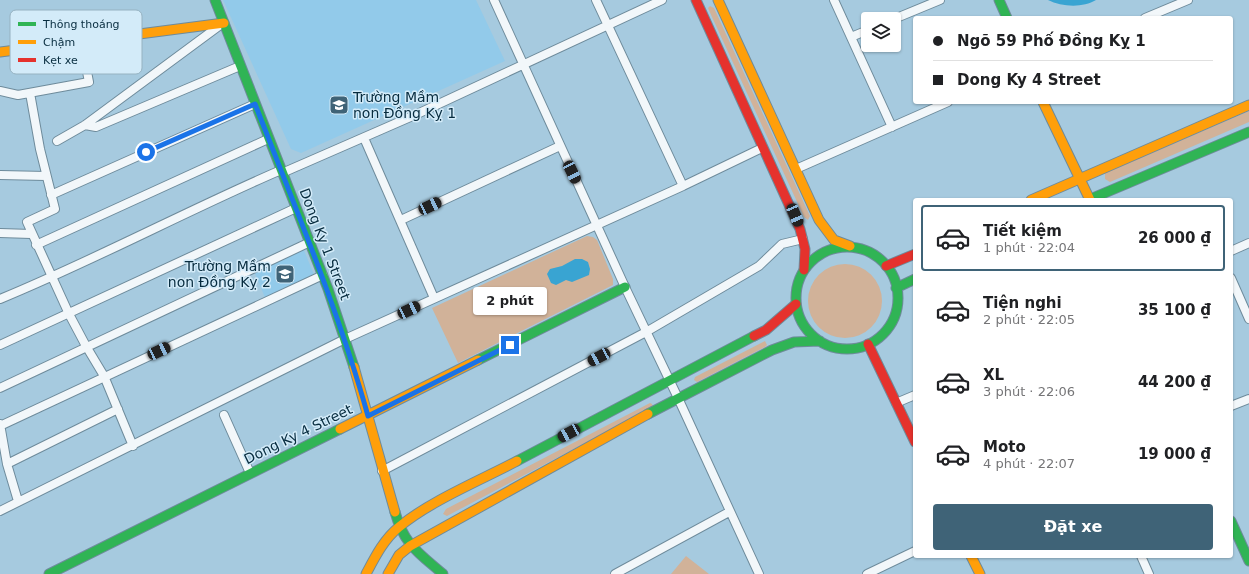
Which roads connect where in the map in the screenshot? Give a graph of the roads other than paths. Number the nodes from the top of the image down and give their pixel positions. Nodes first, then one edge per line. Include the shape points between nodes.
1 (215, 0) edge
2 (494, 0) edge
3 (596, 0) edge
4 (662, 0) edge
5 (696, 0) edge
6 (718, 0) edge
7 (834, 0) edge
8 (940, 0) edge
9 (999, 0) edge
10 (1188, 0) edge
11 (1176, 2) edge
12 (901, 16) edge
13 (1006, 16) edge
14 (1149, 16) edge
15 (224, 23) junction
16 (606, 25) junction
17 (142, 33) edge
18 (861, 33) edge
19 (851, 37) junction
20 (10, 51) edge
21 (0, 52) edge
22 (522, 64) junction
23 (240, 66) junction
24 (87, 74) edge
25 (0, 91) edge
26 (30, 93) junction
27 (255, 104) junction
28 (944, 104) edge
29 (1044, 104) edge
30 (1249, 105) edge
31 (85, 125) junction
32 (892, 127) junction
33 (1249, 132) edge
34 (268, 138) junction
35 (364, 138) junction
36 (57, 141) dead end
37 (560, 146) junction
38 (762, 148) junction
39 (796, 169) junction
40 (281, 172) junction
41 (0, 175) edge
42 (46, 176) junction
43 (1080, 177) junction
44 (683, 186) junction
45 (51, 195) junction
46 (1035, 198) edge
47 (1088, 198) edge
48 (1094, 198) edge
49 (296, 208) junction
50 (401, 220) junction
51 (597, 225) junction
52 (0, 233) edge
53 (31, 234) junction
54 (803, 238) junction
55 (310, 242) junction
56 (1249, 243) edge
57 (36, 245) junction
58 (859, 249) junction
59 (1233, 250) edge
60 (913, 255) edge
61 (886, 266) junction
62 (804, 270) junction
63 (323, 276) junction
64 (52, 278) junction
65 (913, 280) edge
66 (1233, 283) edge
67 (624, 287) junction
68 (896, 288) junction
69 (434, 298) junction
70 (0, 299) edge
71 (796, 304) junction
72 (69, 314) junction
73 (1249, 319) edge
74 (646, 332) junction
75 (345, 339) junction
76 (820, 341) junction
77 (868, 344) junction
78 (0, 345) edge
79 (86, 346) junction
80 (104, 376) junction
81 (669, 380) junction
82 (0, 388) edge
83 (913, 396) edge
84 (678, 398) junction
85 (1249, 399) edge
86 (896, 403) junction
87 (1233, 405) edge
88 (118, 409) junction
89 (224, 415) dead end
90 (368, 416) junction
91 (0, 425) edge
92 (913, 438) edge
93 (133, 446) junction
94 (7, 464) junction
95 (382, 470) junction
96 (250, 473) junction
97 (18, 501) junction
98 (0, 511) edge
99 (729, 512) junction
100 (1233, 525) edge
101 (399, 527) junction
102 (410, 546) junction
103 (913, 551) edge
104 (972, 558) edge
105 (1142, 558) edge
106 (1249, 561) edge
107 (873, 573) edge
108 (49, 574) edge
109 (366, 574) edge
110 (388, 574) edge
111 (443, 574) edge
112 (615, 574) edge
113 (759, 574) edge
114 (980, 574) edge
115 (1149, 574) edge

1 - 15 main road, Dong Ky 1 Street
2 - 22 street
3 - 16 street
4 - 16 street
5 - 38 main road
6 - 39 main road
7 - 19 street
8 - 12 street
9 - 13 main road
10 - 11 street
11 - 14 street
15 - 17 main road
15 - 23 main road, Dong Ky 1 Street
15 - 31 street
16 - 22 street
16 - 44 street
18 - 19 street
19 - 32 street
20 - 21 main road
22 - 35 street
22 - 37 street
23 - 27 main road, Dong Ky 1 Street
23 - 31 street via 96,127
24 - 26 street via 88,82
25 - 26 street via 18,95
26 - 42 street
27 - 34 main road, Dong Ky 1 Street
27 - 45 street
28 - 32 street
29 - 43 main road
30 - 43 main road
31 - 36 street
32 - 39 street
33 - 48 main road
34 - 40 main road, Dong Ky 1 Street
34 - 57 street
35 - 40 street
35 - 50 street
37 - 50 street
37 - 51 street
38 - 44 street
38 - 54 main road via 795,215
39 - 58 main road via 815,214 829,235 839,243
40 - 49 main road, Dong Ky 1 Street
40 - 64 street via 210,201
41 - 42 street
42 - 45 street
43 - 46 main road
43 - 47 main road
44 - 51 street
45 - 53 street via 55,209 27,222
49 - 55 main road, Dong Ky 1 Street
49 - 72 street
50 - 69 street
51 - 67 street
51 - 69 street
52 - 53 street
53 - 57 street
54 - 62 main road via 806,258
54 - 74 street via 782,244 759,266
55 - 63 main road, Dong Ky 1 Street
55 - 79 street
56 - 59 street
57 - 64 street
58 - 61 main road via 874,256
58 - 62 main road via 831,250 816,258
60 - 61 main road
61 - 68 main road
62 - 71 main road via 797,286
63 - 75 main road, Dong Ky 1 Street
63 - 80 street
64 - 70 street
64 - 72 street
65 - 68 main road
66 - 73 street
67 - 74 street
67 - 90 main road, Dong Ky 4 Street
68 - 77 main road via 898,300 894,318 883,333
69 - 75 street
71 - 76 main road via 806,328
71 - 81 main road via 766,330
72 - 78 street
72 - 79 street
74 - 81 street
74 - 95 street
75 - 90 main road, Dong Ky 1 Street
75 - 93 street
76 - 77 main road via 844,349
76 - 84 main road via 801,341 774,349
77 - 86 main road
79 - 80 street
79 - 82 street
80 - 88 street
80 - 91 street
81 - 84 street
81 - 101 main road via 433,505
83 - 86 street
84 - 99 street
84 - 102 main road
85 - 87 street
86 - 92 main road
88 - 93 street
88 - 94 street
89 - 96 street
90 - 95 main road, Dong Ky 1 Street
90 - 96 main road, Dong Ky 4 Street
91 - 94 street
93 - 97 street
94 - 97 street
95 - 101 main road, Dong Ky 1 Street
96 - 108 main road, Dong Ky 4 Street
97 - 98 street
99 - 112 street
99 - 113 street
100 - 106 main road
101 - 102 main road, Dong Ky 1 Street
101 - 109 main road via 378,552
102 - 110 main road via 399,555
102 - 111 main road, Dong Ky 1 Street
103 - 107 street
104 - 114 main road
105 - 115 street

